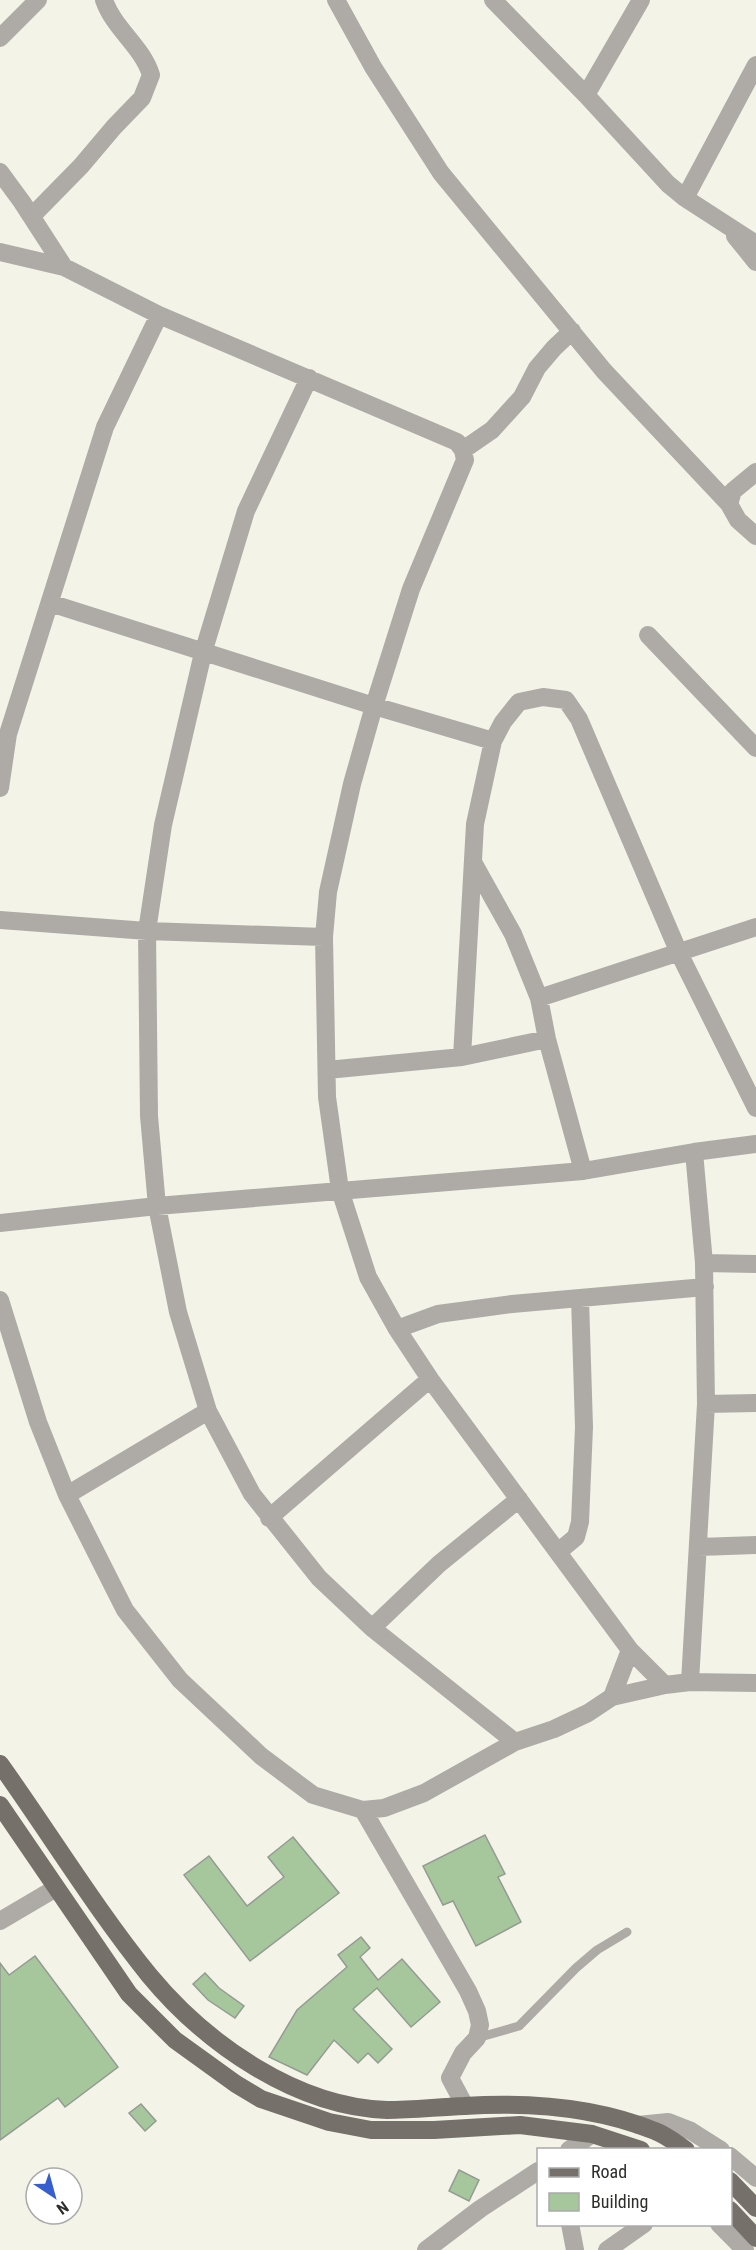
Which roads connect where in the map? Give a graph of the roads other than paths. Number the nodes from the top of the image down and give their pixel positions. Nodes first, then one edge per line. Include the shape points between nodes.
1 (38, 0) edge
2 (104, 0) edge
3 (336, 0) edge
4 (493, 0) edge
5 (641, 0) edge
6 (0, 38) edge
7 (756, 65) edge
8 (586, 95) junction
9 (0, 172) edge
10 (685, 198) junction
11 (32, 216) junction
12 (728, 227) junction
13 (756, 244) edge
14 (0, 252) edge
15 (756, 262) edge
16 (64, 267) junction
17 (159, 315) junction
18 (572, 332) junction
19 (309, 378) junction
20 (463, 450) junction
21 (756, 472) edge
22 (729, 504) junction
23 (756, 536) edge
24 (50, 603) junction
25 (648, 635) dead end
26 (203, 653) junction
27 (374, 706) junction
28 (0, 711) edge
29 (8, 735) junction
30 (494, 741) junction
31 (756, 748) edge
32 (0, 788) edge
33 (474, 864) junction
34 (0, 920) edge
35 (756, 927) edge
36 (147, 931) junction
37 (324, 937) junction
38 (679, 953) junction
39 (539, 998) junction
40 (547, 1039) junction
41 (462, 1057) junction
42 (327, 1070) junction
43 (756, 1108) edge
44 (756, 1144) edge
45 (694, 1152) junction
46 (583, 1171) junction
47 (340, 1190) junction
48 (157, 1206) junction
49 (0, 1223) edge
50 (704, 1263) junction
51 (756, 1264) edge
52 (705, 1287) junction
53 (580, 1298) junction
54 (0, 1300) edge
55 (397, 1329) junction
56 (430, 1378) junction
57 (756, 1403) edge
58 (706, 1404) junction
59 (208, 1411) junction
60 (67, 1495) junction
61 (519, 1499) junction
62 (269, 1518) junction
63 (756, 1545) edge
64 (699, 1547) junction
65 (558, 1552) junction
66 (372, 1628) junction
67 (630, 1650) junction
68 (690, 1682) junction
69 (756, 1683) edge
70 (665, 1685) junction
71 (612, 1698) junction
72 (515, 1742) junction
73 (0, 1764) edge
74 (0, 1804) edge
75 (363, 1810) junction
76 (56, 1888) junction
77 (0, 1921) edge
78 (627, 1932) dead end
79 (477, 2037) junction
80 (465, 2106) junction
81 (638, 2125) junction
82 (592, 2142) edge
83 (571, 2148) edge
84 (628, 2148) edge
85 (683, 2148) edge
86 (718, 2148) edge
87 (732, 2157) edge
88 (754, 2171) edge
89 (537, 2172) edge
90 (732, 2183) edge
91 (756, 2208) edge
92 (732, 2212) edge
93 (570, 2226) edge
94 (641, 2226) edge
95 (721, 2226) edge
96 (756, 2238) edge
97 (426, 2250) edge
98 (575, 2250) edge
99 (607, 2250) edge
100 (745, 2250) edge

1 - 6 street
2 - 11 street via 119,29 148,64 151,75 142,98
3 - 18 street via 372,67 441,173
4 - 8 street
5 - 8 street
7 - 10 street
8 - 10 street
9 - 11 street
10 - 12 street
11 - 16 street
12 - 13 street
12 - 15 street
14 - 16 street
16 - 17 street
17 - 19 street
17 - 24 street via 105,428
18 - 20 street via 537,368 522,397 492,430
18 - 22 street
19 - 20 street via 457,442
19 - 26 street via 246,511
20 - 27 street via 465,460 411,589
21 - 22 street via 733,491
22 - 23 street via 738,520
24 - 26 street
24 - 29 street
25 - 31 street
26 - 27 street
26 - 36 street via 163,825
27 - 30 street
27 - 37 street via 328,892
28 - 29 street
29 - 32 street
30 - 33 street via 475,824
30 - 38 street via 519,702 543,697 566,700 579,719
33 - 39 street via 513,934
33 - 41 street
34 - 36 street
35 - 38 street
36 - 37 street
36 - 48 street via 149,1116
37 - 42 street
38 - 39 street
38 - 43 street
39 - 40 street
40 - 41 street
40 - 46 street
41 - 42 street
42 - 47 street
44 - 45 street
45 - 46 street
45 - 50 street
46 - 47 street
47 - 48 street
47 - 55 street via 368,1277
48 - 49 street
48 - 59 street via 178,1312
50 - 51 street
50 - 52 street
52 - 53 street
52 - 58 street
53 - 55 street via 438,1314
53 - 65 street via 584,1427 580,1522 576,1537
54 - 60 street via 31,1400
55 - 56 street
56 - 61 street
56 - 62 street
57 - 58 street
58 - 64 street
59 - 60 street
59 - 62 street
60 - 75 street via 125,1610 180,1680 261,1756 313,1795
61 - 65 street
61 - 66 street via 439,1564
62 - 66 street via 319,1578
63 - 64 street
64 - 68 street
65 - 67 street
66 - 72 street
67 - 70 street
67 - 71 street
68 - 69 street
68 - 70 street
70 - 71 street
71 - 72 street via 554,1730
72 - 75 street via 424,1793 384,1808
73 - 80 main road via 150,1976 192,2021 248,2063 300,2092 337,2102 385,2110
74 - 76 main road
75 - 79 street via 468,1991 480,2025
76 - 77 street
76 - 82 main road via 129,1994 175,2040 261,2099 329,2122 371,2130 520,2125
78 - 79 lane via 583,1962 519,2026
79 - 80 street via 450,2078
80 - 81 main road via 545,2106
81 - 85 main road
81 - 86 street via 668,2121
82 - 83 street
82 - 84 main road
87 - 88 street
89 - 97 street
90 - 91 main road
92 - 96 main road
93 - 98 street
94 - 99 street
95 - 100 street

